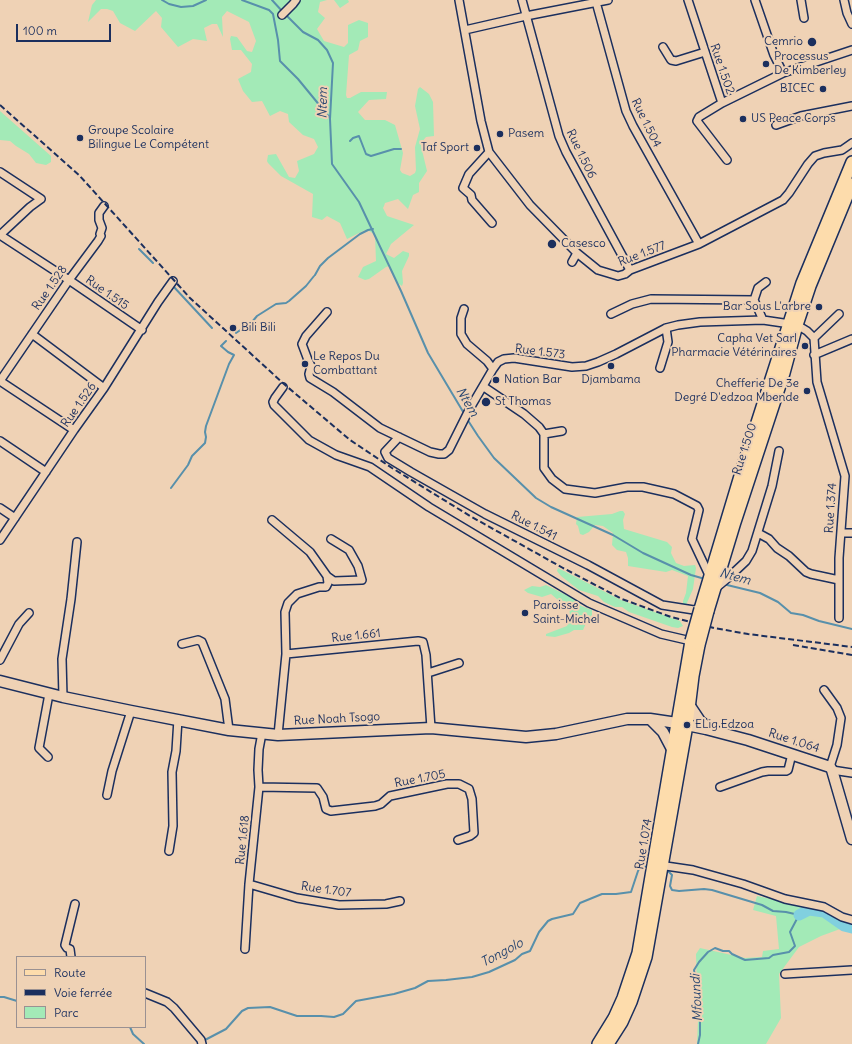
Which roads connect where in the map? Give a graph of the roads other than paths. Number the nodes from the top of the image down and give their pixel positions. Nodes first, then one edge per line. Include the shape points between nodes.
1 (296, 0) edge
2 (459, 0) edge
3 (522, 0) edge
4 (608, 0) edge
5 (688, 0) edge
6 (755, 0) edge
7 (801, 0) edge
8 (844, 0) edge
9 (596, 2) junction
10 (282, 16) dead end
11 (526, 16) junction
12 (804, 18) dead end
13 (852, 24) edge
14 (465, 30) junction
15 (663, 47) dead end
16 (852, 50) edge
17 (705, 52) junction
18 (783, 73) junction
19 (722, 103) junction
20 (852, 106) edge
21 (776, 124) dead end
22 (852, 143) edge
23 (489, 152) junction
24 (727, 160) dead end
25 (852, 162) edge
26 (0, 172) edge
27 (852, 184) edge
28 (104, 206) dead end
29 (492, 223) dead end
30 (0, 235) edge
31 (699, 244) junction
32 (577, 253) junction
33 (572, 262) dead end
34 (630, 270) junction
35 (69, 280) junction
36 (173, 281) dead end
37 (766, 282) dead end
38 (754, 300) junction
39 (464, 309) dead end
40 (327, 312) dead end
41 (611, 314) dead end
42 (839, 314) dead end
43 (763, 320) junction
44 (793, 324) junction
45 (666, 328) junction
46 (142, 330) junction
47 (32, 334) junction
48 (814, 338) junction
49 (852, 339) edge
50 (814, 355) junction
51 (660, 368) dead end
52 (493, 369) junction
53 (0, 381) edge
54 (283, 387) dead end
55 (484, 387) junction
56 (104, 388) junction
57 (74, 430) junction
58 (562, 431) dead end
59 (544, 434) junction
60 (399, 437) junction
61 (0, 441) edge
62 (779, 451) dead end
63 (46, 472) junction
64 (848, 476) edge
65 (0, 508) edge
66 (16, 518) junction
67 (272, 520) dead end
68 (758, 533) junction
69 (841, 533) junction
70 (852, 533) edge
71 (332, 539) dead end
72 (0, 540) edge
73 (77, 542) dead end
74 (709, 575) junction
75 (327, 576) junction
76 (839, 580) junction
77 (716, 588) junction
78 (704, 610) junction
79 (29, 613) dead end
80 (839, 618) dead end
81 (695, 643) junction
82 (182, 644) dead end
83 (286, 654) junction
84 (0, 660) edge
85 (459, 663) dead end
86 (428, 673) junction
87 (0, 681) edge
88 (824, 690) dead end
89 (49, 694) junction
90 (63, 697) junction
91 (690, 706) junction
92 (131, 711) junction
93 (178, 719) junction
94 (650, 719) junction
95 (682, 724) junction
96 (431, 728) junction
97 (229, 730) junction
98 (262, 733) junction
99 (720, 733) junction
100 (278, 735) junction
101 (673, 751) junction
102 (792, 754) junction
103 (48, 757) dead end
104 (831, 769) junction
105 (852, 772) edge
106 (259, 787) junction
107 (720, 787) dead end
108 (107, 795) dead end
109 (669, 799) junction
110 (852, 839) edge
111 (458, 840) dead end
112 (169, 851) dead end
113 (658, 865) junction
114 (249, 884) junction
115 (400, 901) dead end
116 (75, 904) dead end
117 (852, 920) edge
118 (245, 948) dead end
119 (71, 956) edge
120 (852, 970) edge
121 (785, 974) dead end
122 (146, 993) edge
123 (202, 1044) edge
124 (598, 1044) edge
125 (608, 1044) edge

1 - 10 street
2 - 14 street, Rue 1.577
3 - 11 street
4 - 9 street
5 - 17 street, Rue 1.502
6 - 18 street
7 - 12 street
8 - 13 street
9 - 11 street
9 - 31 street, Rue 1.504 via 626,111
11 - 14 street
11 - 34 street, Rue 1.506 via 559,136
14 - 23 street, Rue 1.577
15 - 17 street via 671,60 676,61
16 - 18 street, Rue 1.502
17 - 19 street, Rue 1.502
18 - 19 street, Rue 1.502
19 - 24 street via 699,117 697,121
20 - 21 street via 801,116
22 - 31 street, Rue 1.577 via 842,150 815,156 783,200
23 - 29 street via 469,174 463,188
23 - 32 street, Rue 1.577 via 530,205
25 - 44 main road, Rue 1.500 via 802,283
26 - 30 street via 41,199
27 - 44 main road, Rue 1.500
28 - 35 street, Rue 1.528 via 99,213 101,236
30 - 35 street, Rue 1.515
31 - 34 street, Rue 1.577
32 - 33 street
32 - 34 street, Rue 1.577 via 598,270 618,276
35 - 46 street, Rue 1.515
35 - 47 street, Rue 1.528
36 - 46 street, Rue 1.526
37 - 38 street via 758,288
38 - 41 street via 651,298
38 - 43 street
39 - 52 street via 461,334 467,344 487,360
40 - 60 street, Rue 1.573 via 302,344 311,366 310,378 380,428
42 - 48 street
43 - 44 street, Rue 1.573
43 - 45 street, Rue 1.573 via 700,322
44 - 48 street
44 - 74 main road, Rue 1.500
44 - 77 main road, Rue 1.500 via 784,373
45 - 51 street via 668,342
45 - 52 street, Rue 1.573 via 616,354 586,366 572,367 514,358 498,362
46 - 56 street, Rue 1.526
47 - 53 street, Rue 1.528
47 - 56 street
48 - 50 street, Rue 1.374
49 - 50 street
50 - 64 street, Rue 1.374 via 816,382
52 - 55 street, Rue 1.573
53 - 57 street
54 - 81 street via 275,398 274,405 309,440 336,455 370,467 429,507 589,603 662,634
55 - 59 street via 524,414
55 - 60 street, Rue 1.573 via 444,454 430,452
56 - 57 street, Rue 1.526
57 - 63 street, Rue 1.526
58 - 59 street
59 - 74 street via 544,468 552,479 565,489 595,494 627,487 643,487 674,494 697,506 699,510 692,539
60 - 78 street, Rue 1.541 via 385,452 388,458 410,472 662,605
61 - 63 street
62 - 68 street
63 - 66 street, Rue 1.526
64 - 69 street, Rue 1.374
65 - 66 street
66 - 72 street, Rue 1.526
67 - 75 street via 310,552
68 - 76 street via 806,572
68 - 77 street via 746,561
69 - 70 street
69 - 76 street, Rue 1.374
71 - 75 street via 349,550 362,580 334,581
73 - 90 street via 62,660
74 - 78 main road, Rue 1.500
75 - 83 street via 326,587 297,594 288,603 285,612
76 - 80 street, Rue 1.374
77 - 78 main road, Rue 1.500
78 - 81 main road, bridge
79 - 84 street via 19,624
81 - 91 main road
81 - 95 main road, Rue 1.074
82 - 97 street via 198,640 202,642 225,699
83 - 86 street, Rue 1.661 via 418,641 422,642 424,648
83 - 100 street
85 - 86 street
86 - 96 street, Rue 1.661
87 - 89 main road, Rue Noah Tsogo
88 - 104 street via 841,718
89 - 90 main road, Rue Noah Tsogo
89 - 103 street via 39,748
90 - 92 main road, Rue Noah Tsogo
91 - 95 main road, Rue 1.074
91 - 99 main road via 700,721
92 - 93 main road, Rue Noah Tsogo
92 - 108 street
93 - 97 main road, Rue Noah Tsogo
93 - 112 street via 172,772 173,826
94 - 95 main road, Rue Noah Tsogo
94 - 96 main road, Rue Noah Tsogo via 627,719 540,736 496,735
94 - 101 main road via 664,732
95 - 99 main road, Rue 1.064
95 - 101 main road, Rue 1.074
95 - 109 main road, Rue 1.074
96 - 100 main road, Rue Noah Tsogo
97 - 98 main road, Rue Noah Tsogo
98 - 100 main road, Rue Noah Tsogo
98 - 106 street, Rue 1.618 via 258,756
99 - 102 main road, Rue 1.064
101 - 109 main road, Rue 1.074
102 - 104 main road, Rue 1.064
102 - 107 street via 786,772 768,770
104 - 105 street
104 - 110 main road
106 - 111 street, Rue 1.705 via 318,788 326,808 331,811 375,806 390,796 447,784 459,784 469,789 474,834
106 - 114 street, Rue 1.618
109 - 113 main road, Rue 1.074
113 - 117 street via 693,870 743,884 785,899 824,907
113 - 124 main road, Rue 1.074 via 630,982 614,1018
113 - 125 main road, Rue 1.074 via 650,937 644,964 622,1022
114 - 115 street, Rue 1.707 via 298,898 340,905 386,904
114 - 118 street, Rue 1.618
116 - 119 street via 65,945 70,949
120 - 121 street
122 - 123 street via 167,1002 174,1008

